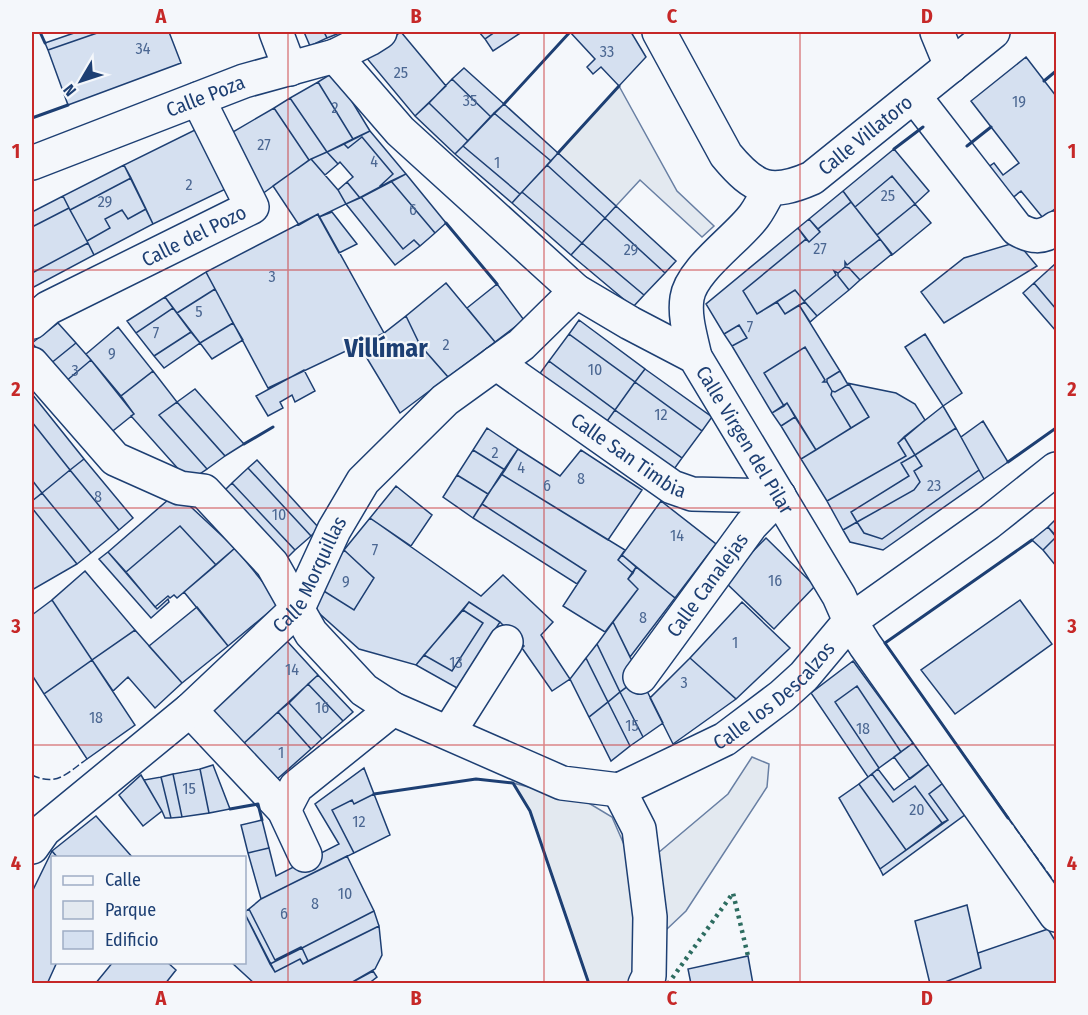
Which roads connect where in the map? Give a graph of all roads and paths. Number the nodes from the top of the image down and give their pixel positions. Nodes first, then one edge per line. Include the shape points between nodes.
1 (276, 32) edge
2 (380, 32) edge
3 (659, 32) edge
4 (937, 32) edge
5 (993, 32) edge
6 (335, 56) junction
7 (951, 66) junction
8 (290, 69) junction
9 (198, 99) junction
10 (919, 103) junction
11 (32, 164) edge
12 (770, 188) junction
13 (1056, 228) edge
14 (576, 291) junction
15 (32, 322) edge
16 (695, 357) junction
17 (496, 363) junction
18 (32, 364) edge
19 (1056, 469) edge
20 (778, 496) junction
21 (298, 608) junction
22 (850, 621) junction
23 (506, 642) dead end
24 (640, 677) dead end
25 (393, 709) junction
26 (190, 710) junction
27 (449, 732) junction
28 (619, 790) junction
29 (284, 810) junction
30 (32, 847) edge
31 (305, 855) dead end
32 (1056, 915) edge
33 (645, 984) edge

1 - 8 street
2 - 6 street, Calle Poza
3 - 12 street via 726,155 753,182
4 - 7 street
5 - 7 street, Calle Villatoro
6 - 8 street, Calle Poza
6 - 14 street, Calle Virgen del Pilar via 400,131
7 - 10 street, Calle Villatoro
8 - 9 street, Calle Poza
9 - 11 street, Calle Poza
9 - 15 street, Calle del Pozo via 252,207 48,308
10 - 12 street, Calle Villatoro via 813,178 791,187
10 - 13 street via 1017,229 1029,236 1041,236
12 - 16 street via 753,217 708,264 687,297 687,320
14 - 16 street, Calle Virgen del Pilar
14 - 17 street, Calle Morquillas via 521,345
16 - 20 street, Calle Virgen del Pilar
17 - 20 street, Calle San Timbia via 672,487 692,494
17 - 21 street, Calle Morquillas via 445,400 363,481 334,530
18 - 21 street via 115,459 180,488 204,491 272,564
19 - 22 street, Calle los Descalzos via 988,523
20 - 22 street, Calle Virgen del Pilar
20 - 24 street, Calle Canalejas via 751,525
21 - 25 street via 311,633 364,690
21 - 26 street, Calle Morquillas
22 - 28 street, Calle los Descalzos via 796,683 725,739
22 - 32 street, Calle Virgen del Pilar
23 - 27 street
25 - 27 street
25 - 29 street via 296,787
26 - 29 street
26 - 30 street, Calle Morquillas via 44,830
27 - 28 street via 562,783
28 - 33 street via 639,829 650,917 649,976
29 - 31 street

